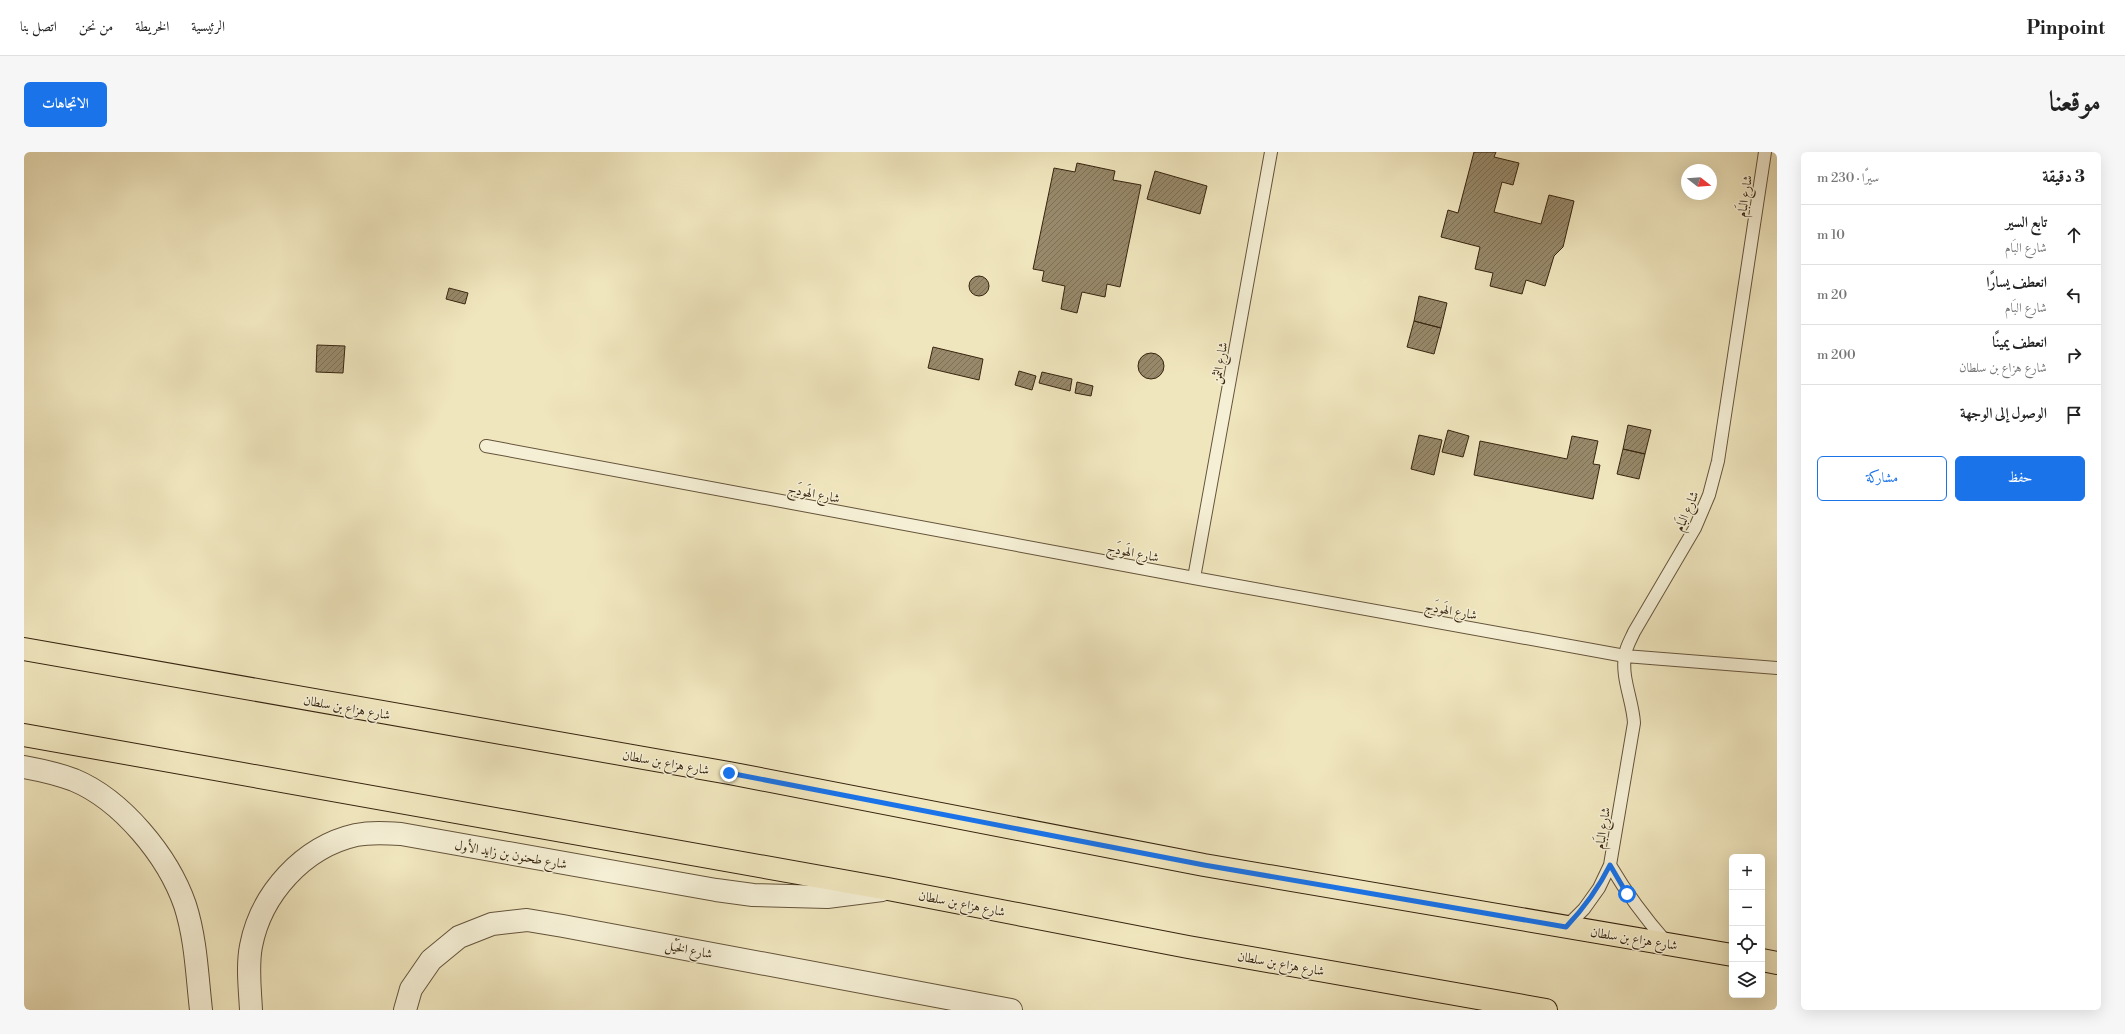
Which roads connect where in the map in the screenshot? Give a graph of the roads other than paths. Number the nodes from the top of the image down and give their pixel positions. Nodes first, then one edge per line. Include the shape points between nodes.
1 (1271, 152) edge
2 (1765, 152) edge
3 (486, 446) dead end
4 (1194, 578) junction
5 (24, 650) edge
6 (1625, 656) junction
7 (1777, 668) edge
8 (24, 735) edge
9 (24, 767) edge
10 (1610, 865) junction
11 (888, 889) junction
12 (1566, 927) junction
13 (1668, 944) junction
14 (1729, 954) edge
15 (1765, 961) edge
16 (1777, 963) edge
17 (201, 1010) edge
18 (251, 1010) edge
19 (405, 1010) edge
20 (1011, 1010) edge
21 (1546, 1010) edge

1 - 4 lane, شارع الثمن
2 - 6 lane, شارع البَام via 1718,461 1709,495 1696,528 1634,632
3 - 4 lane, شارع الهَودَج
4 - 6 lane, شارع الهَودَج
5 - 12 main road, شارع هزاع بن سلطان via 729,773 1204,865
6 - 7 lane, شارع الهَودَج
6 - 10 lane, شارع البَام via 1634,723
8 - 11 main road, شارع هزاع بن سلطان
9 - 17 street via 74,780 99,794 123,814 153,846 171,874 184,904 194,942
10 - 12 lane, شارع البَام via 1599,888 1584,909
10 - 13 lane, شارع البَام via 1634,904
11 - 18 street, شارع طحنون بن زايد الأول via 827,896 753,895 401,834 355,835 325,846 298,864 276,887 260,915 251,946
11 - 21 main road, شارع هزاع بن سلطان via 1188,947
12 - 13 main road, شارع هزاع بن سلطان
13 - 14 main road, شارع هزاع بن سلطان
15 - 16 main road
19 - 20 street, شارع الخَيْل via 411,989 431,960 459,937 492,924 527,920

